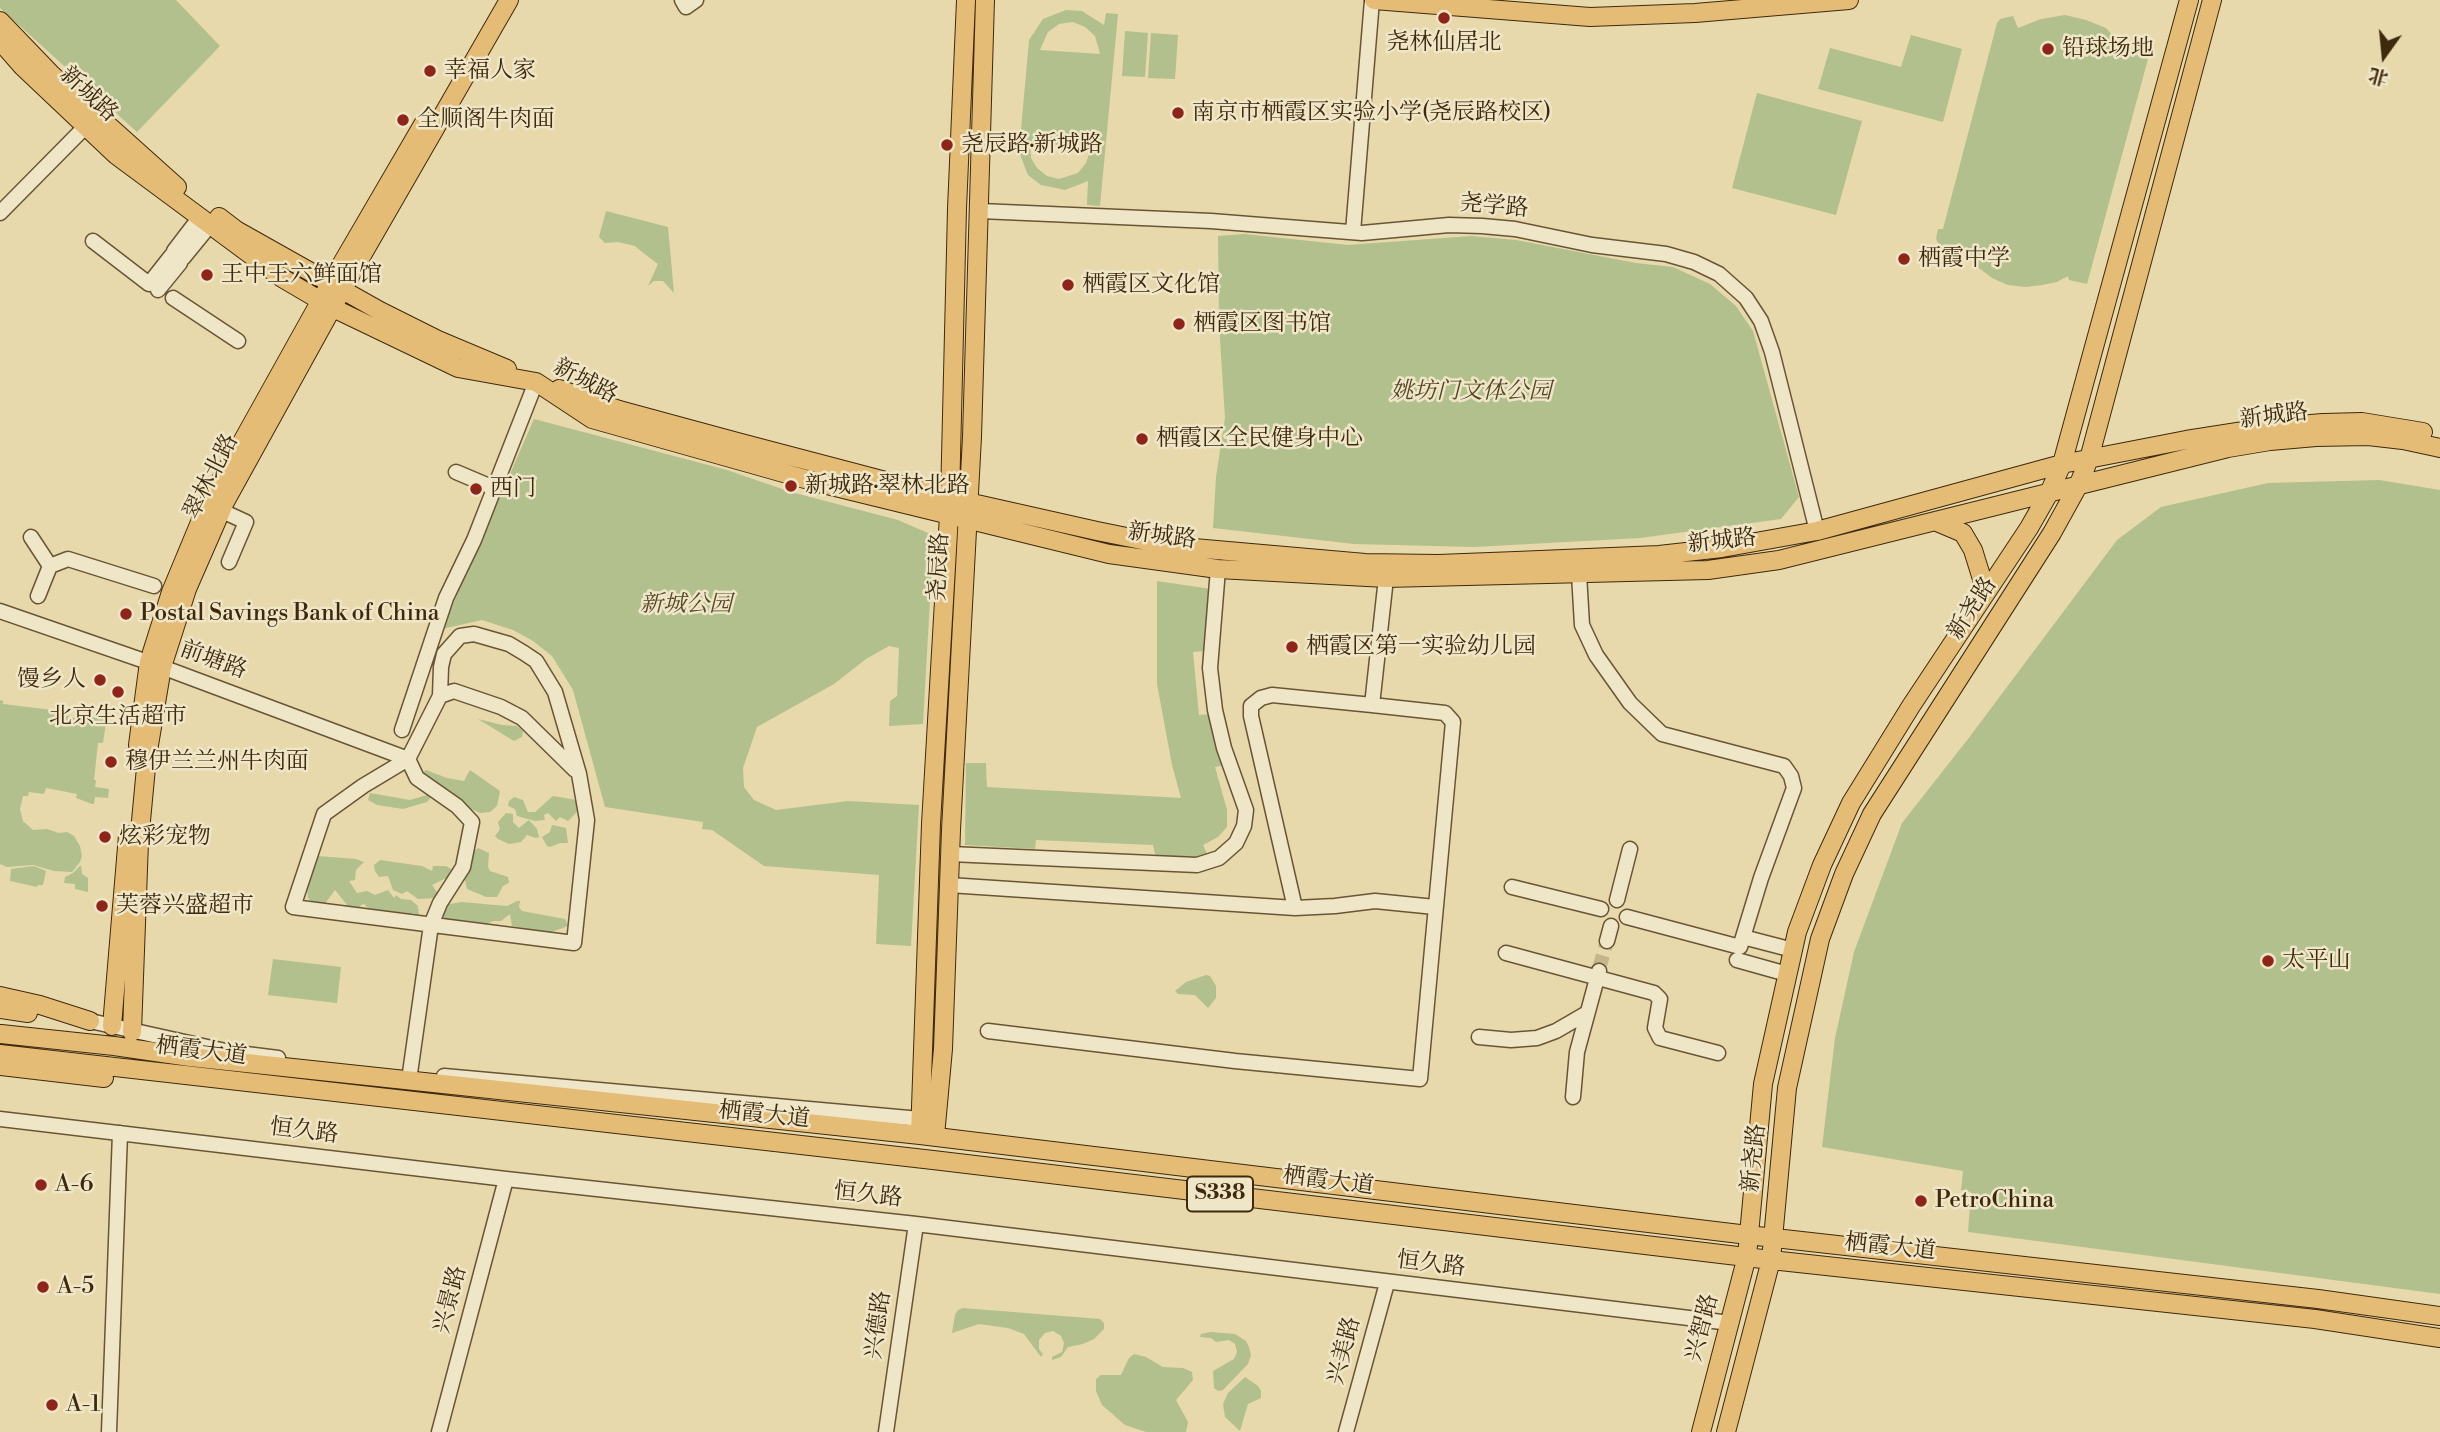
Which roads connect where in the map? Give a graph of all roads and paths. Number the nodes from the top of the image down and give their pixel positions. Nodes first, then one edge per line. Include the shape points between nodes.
1 (496, 0) edge
2 (509, 0) edge
3 (682, 0) edge
4 (696, 0) edge
5 (965, 0) edge
6 (985, 0) edge
7 (1373, 0) edge
8 (1849, 0) edge
9 (2189, 0) edge
10 (2212, 0) edge
11 (0, 21) edge
12 (0, 41) edge
13 (86, 127) junction
14 (980, 211) junction
15 (0, 213) edge
16 (205, 221) junction
17 (1353, 232) junction
18 (93, 241) dead end
19 (177, 257) junction
20 (336, 287) junction
21 (158, 290) dead end
22 (173, 298) dead end
23 (327, 305) junction
24 (238, 341) dead end
25 (536, 382) junction
26 (2440, 436) edge
27 (2440, 448) edge
28 (2089, 459) junction
29 (2062, 464) junction
30 (456, 472) dead end
31 (2078, 486) junction
32 (494, 488) junction
33 (2049, 493) junction
34 (950, 498) junction
35 (968, 502) junction
36 (222, 506) junction
37 (250, 514) dead end
38 (948, 516) junction
39 (967, 521) junction
40 (1937, 522) junction
41 (1817, 531) junction
42 (31, 537) dead end
43 (229, 562) dead end
44 (50, 566) junction
45 (1217, 569) junction
46 (1579, 574) junction
47 (1386, 578) junction
48 (154, 586) dead end
49 (1986, 592) junction
50 (38, 596) dead end
51 (0, 611) edge
52 (155, 665) junction
53 (440, 696) junction
54 (1372, 705) junction
55 (401, 730) dead end
56 (408, 760) junction
57 (579, 774) junction
58 (1630, 849) dead end
59 (950, 854) junction
60 (949, 885) junction
61 (1511, 887) dead end
62 (1617, 900) dead end
63 (1435, 907) junction
64 (1295, 908) junction
65 (1601, 909) dead end
66 (1627, 917) dead end
67 (431, 925) junction
68 (1740, 948) junction
69 (1793, 950) junction
70 (1506, 953) dead end
71 (1598, 973) junction
72 (1787, 974) junction
73 (0, 996) edge
74 (0, 1009) edge
75 (1587, 1013) junction
76 (90, 1021) junction
77 (111, 1026) junction
78 (988, 1031) dead end
79 (132, 1032) junction
80 (1, 1034) edge
81 (1479, 1037) dead end
82 (1718, 1053) dead end
83 (0, 1054) edge
84 (0, 1066) edge
85 (410, 1073) junction
86 (268, 1084) junction
87 (1573, 1097) dead end
88 (0, 1119) edge
89 (925, 1130) junction
90 (120, 1133) junction
91 (506, 1179) junction
92 (916, 1224) junction
93 (1748, 1235) junction
94 (1772, 1237) junction
95 (1747, 1256) junction
96 (1771, 1260) junction
97 (1387, 1283) junction
98 (2440, 1316) edge
99 (1730, 1324) junction
100 (2440, 1338) edge
101 (109, 1432) edge
102 (439, 1432) edge
103 (886, 1432) edge
104 (1346, 1432) edge
105 (1701, 1432) edge
106 (1726, 1432) edge

1 - 20 main road, 翠林北路
2 - 20 main road, 翠林北路
3 - 4 street via 686,7
5 - 34 main road, 尧辰路
6 - 14 main road, 尧辰路
7 - 8 main road via 1590,17
7 - 17 street
9 - 29 main road, 新尧路
10 - 28 main road, 新尧路
11 - 20 main road, 新城路 via 52,75 178,188 236,230
12 - 13 main road, 新城路
13 - 15 street
13 - 16 main road, 新城路
14 - 17 street, 尧学路
14 - 35 main road, 尧辰路
16 - 19 street
16 - 23 main road, 新城路
17 - 41 street, 尧学路 via 1449,225 1515,229 1666,254 1719,274 1746,298 1772,352
18 - 19 street via 149,284
19 - 21 street
20 - 23 main road, 翠林北路
20 - 34 main road, 新城路 via 438,340 559,389 645,417
22 - 24 street
23 - 25 main road, 新城路 via 458,368
23 - 36 main road, 翠林北路
23 - 52 main road, 翠林北路 via 271,388 208,503 171,592
25 - 32 street
25 - 38 main road, 新城路 via 592,418
26 - 28 main road, 新城路 via 2384,425 2323,423 2263,428
27 - 31 main road, 新城路 via 2368,436 2270,441
28 - 29 main road, 新城路
28 - 31 main road, 新尧路
29 - 33 main road, 新尧路
29 - 41 main road, 新城路
30 - 32 street
31 - 33 main road, 新城路
31 - 94 main road, 新尧路 via 1872,814 1844,874 1820,939 1787,1088
32 - 55 street via 439,617
33 - 40 main road, 新城路
33 - 49 main road, 新尧路
34 - 35 main road, 新城路
34 - 38 main road, 尧辰路
35 - 39 main road, 尧辰路
35 - 41 main road, 新城路 via 1171,546 1365,563 1659,555
36 - 37 street
36 - 43 street via 246,522
36 - 52 main road, 翠林北路
38 - 39 main road, 新城路
38 - 89 main road, 尧辰路 via 931,824
39 - 45 main road, 新城路 via 1109,554
39 - 59 main road, 尧辰路
40 - 46 main road, 新城路 via 1779,560 1720,569
40 - 49 main road via 1964,533
42 - 44 street
44 - 48 street via 68,559
44 - 50 street
45 - 47 main road, 新城路
45 - 59 street via 1210,668 1224,748 1246,810 1236,843 1219,858 1197,865
46 - 47 main road, 新城路
46 - 68 street via 1582,625 1596,655 1630,702 1662,734 1784,766 1791,776 1794,788
47 - 54 street
49 - 69 main road, 新尧路 via 1851,803 1822,865
51 - 52 street, 前塘路
52 - 56 street, 前塘路
52 - 77 main road, 翠林北路 via 142,700
52 - 79 main road, 翠林北路 via 139,842
53 - 56 street
53 - 57 street via 454,691 522,718
53 - 57 street via 444,654 460,636 474,634 509,644 536,661 555,692
54 - 63 street via 1445,713 1453,722
54 - 64 street via 1272,695 1251,706
56 - 67 street via 417,778 472,822 463,867
56 - 67 street via 324,814 293,907
57 - 67 street via 587,820 574,943
58 - 62 street
59 - 60 main road, 尧辰路
60 - 64 street
60 - 89 main road, 尧辰路 via 943,1049
61 - 65 street
63 - 64 street via 1375,901
63 - 78 street via 1420,1079
66 - 68 street
67 - 85 street
68 - 69 street
68 - 72 street
69 - 72 main road, 新尧路
70 - 71 street
71 - 75 street
71 - 82 street via 1660,999 1655,1028 1660,1038
72 - 93 main road, 新尧路 via 1763,1084
73 - 76 main road
74 - 76 main road
75 - 81 street via 1537,1038
75 - 87 street
76 - 77 street
77 - 79 street
79 - 85 street via 230,1052
80 - 89 main road, 栖霞大道 / S338 via 190,1058
83 - 86 main road, 栖霞大道 / S338
84 - 86 main road via 155,1083
85 - 89 street
86 - 95 main road, 栖霞大道 / S338
88 - 90 street, 恒久路
89 - 93 main road, 栖霞大道 / S338
90 - 91 street, 恒久路
90 - 101 street
91 - 92 street, 恒久路
91 - 102 street, 兴景路
92 - 97 street, 恒久路
92 - 103 street, 兴德路
93 - 94 main road, 栖霞大道 / S338
93 - 95 main road, 兴智路
94 - 96 main road
94 - 98 main road, 栖霞大道 / S338
95 - 96 main road, 栖霞大道 / S338
95 - 99 main road, 兴智路
96 - 100 main road, 栖霞大道 / S338 via 2315,1319
96 - 106 main road
97 - 99 street, 恒久路
97 - 104 street, 兴美路
99 - 105 main road, 兴智路

